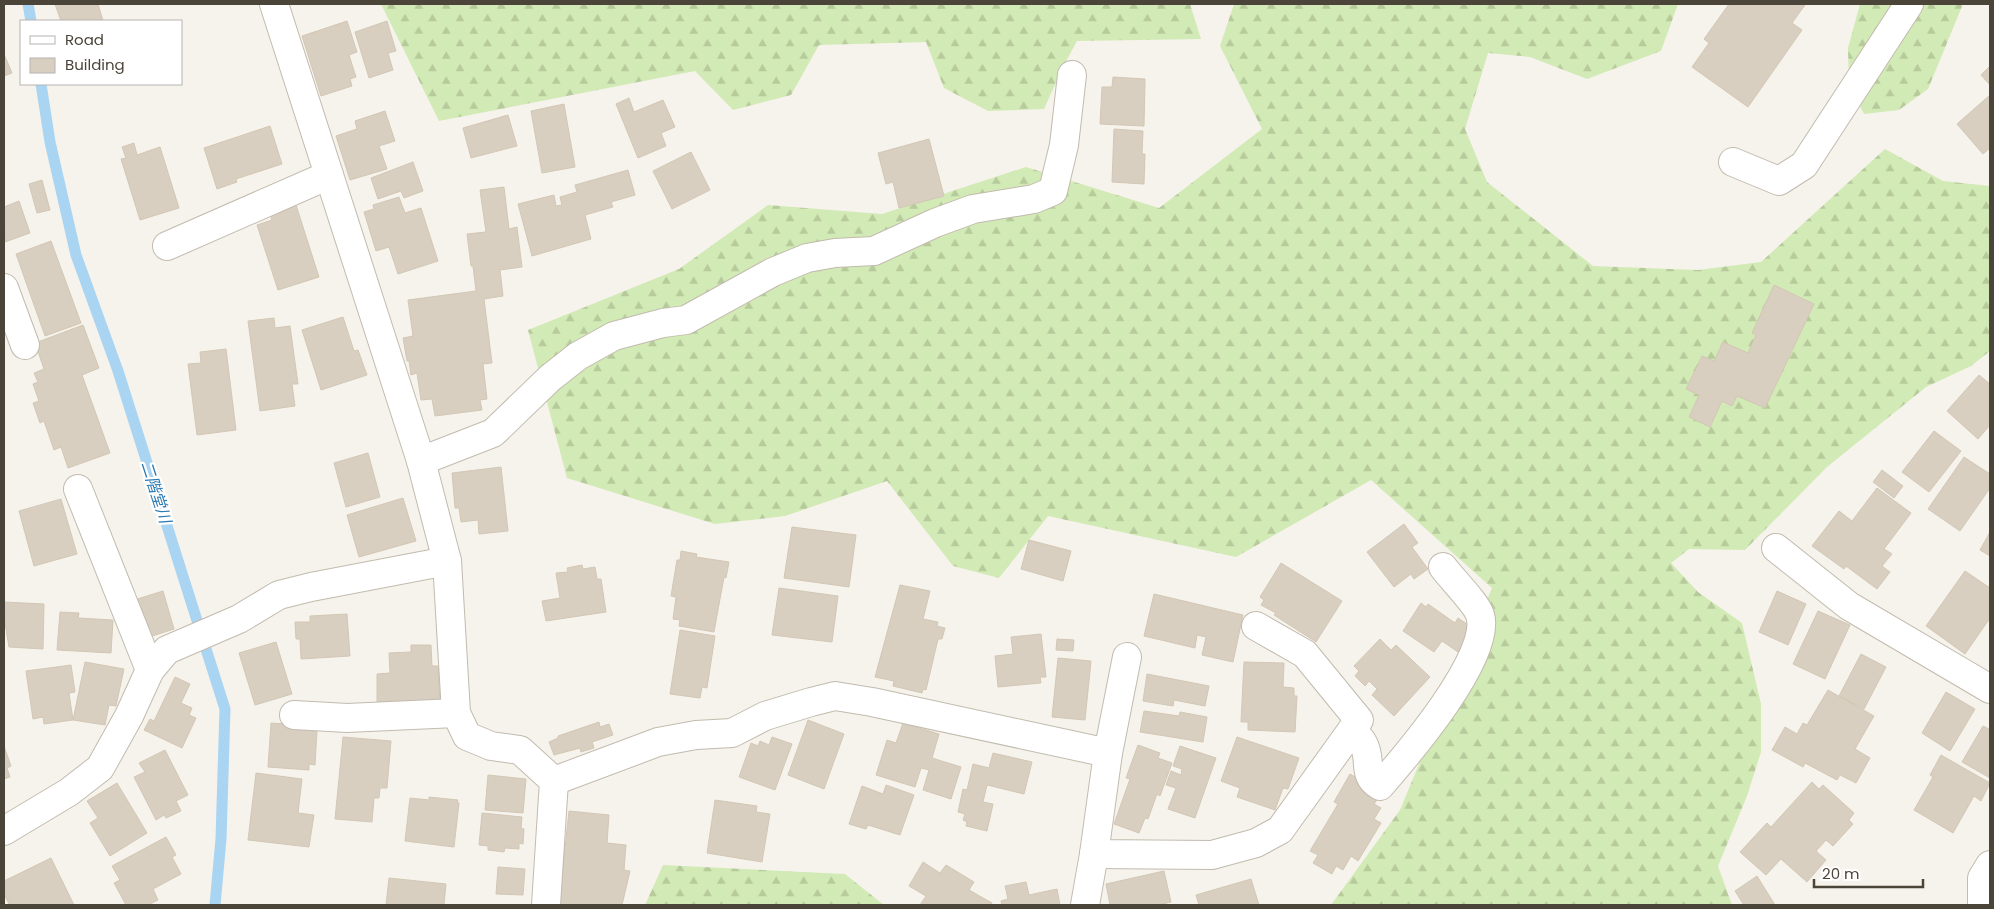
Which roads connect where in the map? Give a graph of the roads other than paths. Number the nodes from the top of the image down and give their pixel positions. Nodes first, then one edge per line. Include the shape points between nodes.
1 (274, 4) edge
2 (1909, 4) edge
3 (1072, 75) dead end
4 (1733, 162) dead end
5 (329, 175) junction
6 (167, 246) dead end
7 (4, 288) edge
8 (25, 345) dead end
9 (422, 460) junction
10 (78, 489) dead end
11 (1776, 548) dead end
12 (447, 561) junction
13 (1443, 568) dead end
14 (1256, 626) dead end
15 (1127, 657) dead end
16 (150, 670) junction
17 (1990, 689) edge
18 (456, 713) junction
19 (294, 715) dead end
20 (1352, 731) junction
21 (1108, 753) junction
22 (554, 781) junction
23 (4, 830) edge
24 (1094, 854) junction
25 (1990, 865) edge
26 (546, 905) edge
27 (1085, 905) edge
28 (1982, 905) edge

1 - 5 street
2 - 4 street via 1804,165 1779,181
3 - 9 street via 1064,145 1053,191 1034,199 973,209 874,251 807,258 773,272 686,320 614,336 578,356 550,378 493,433
5 - 6 street
5 - 9 street
7 - 8 street
9 - 12 street
10 - 16 street
11 - 17 street via 1849,606
12 - 16 street via 279,595 239,619 167,650
12 - 18 street
13 - 20 street via 1480,613 1483,628 1459,683 1380,786 1372,781 1363,743
14 - 20 street via 1305,654 1360,720
15 - 21 street
16 - 23 street via 100,768 69,792
18 - 19 street via 347,718
18 - 22 street via 467,736 490,746 520,750
20 - 24 street via 1280,830 1256,843 1212,855
21 - 22 street via 835,696 765,716 732,733 658,742
21 - 24 street
22 - 26 street
24 - 27 street
25 - 28 street via 1982,878

